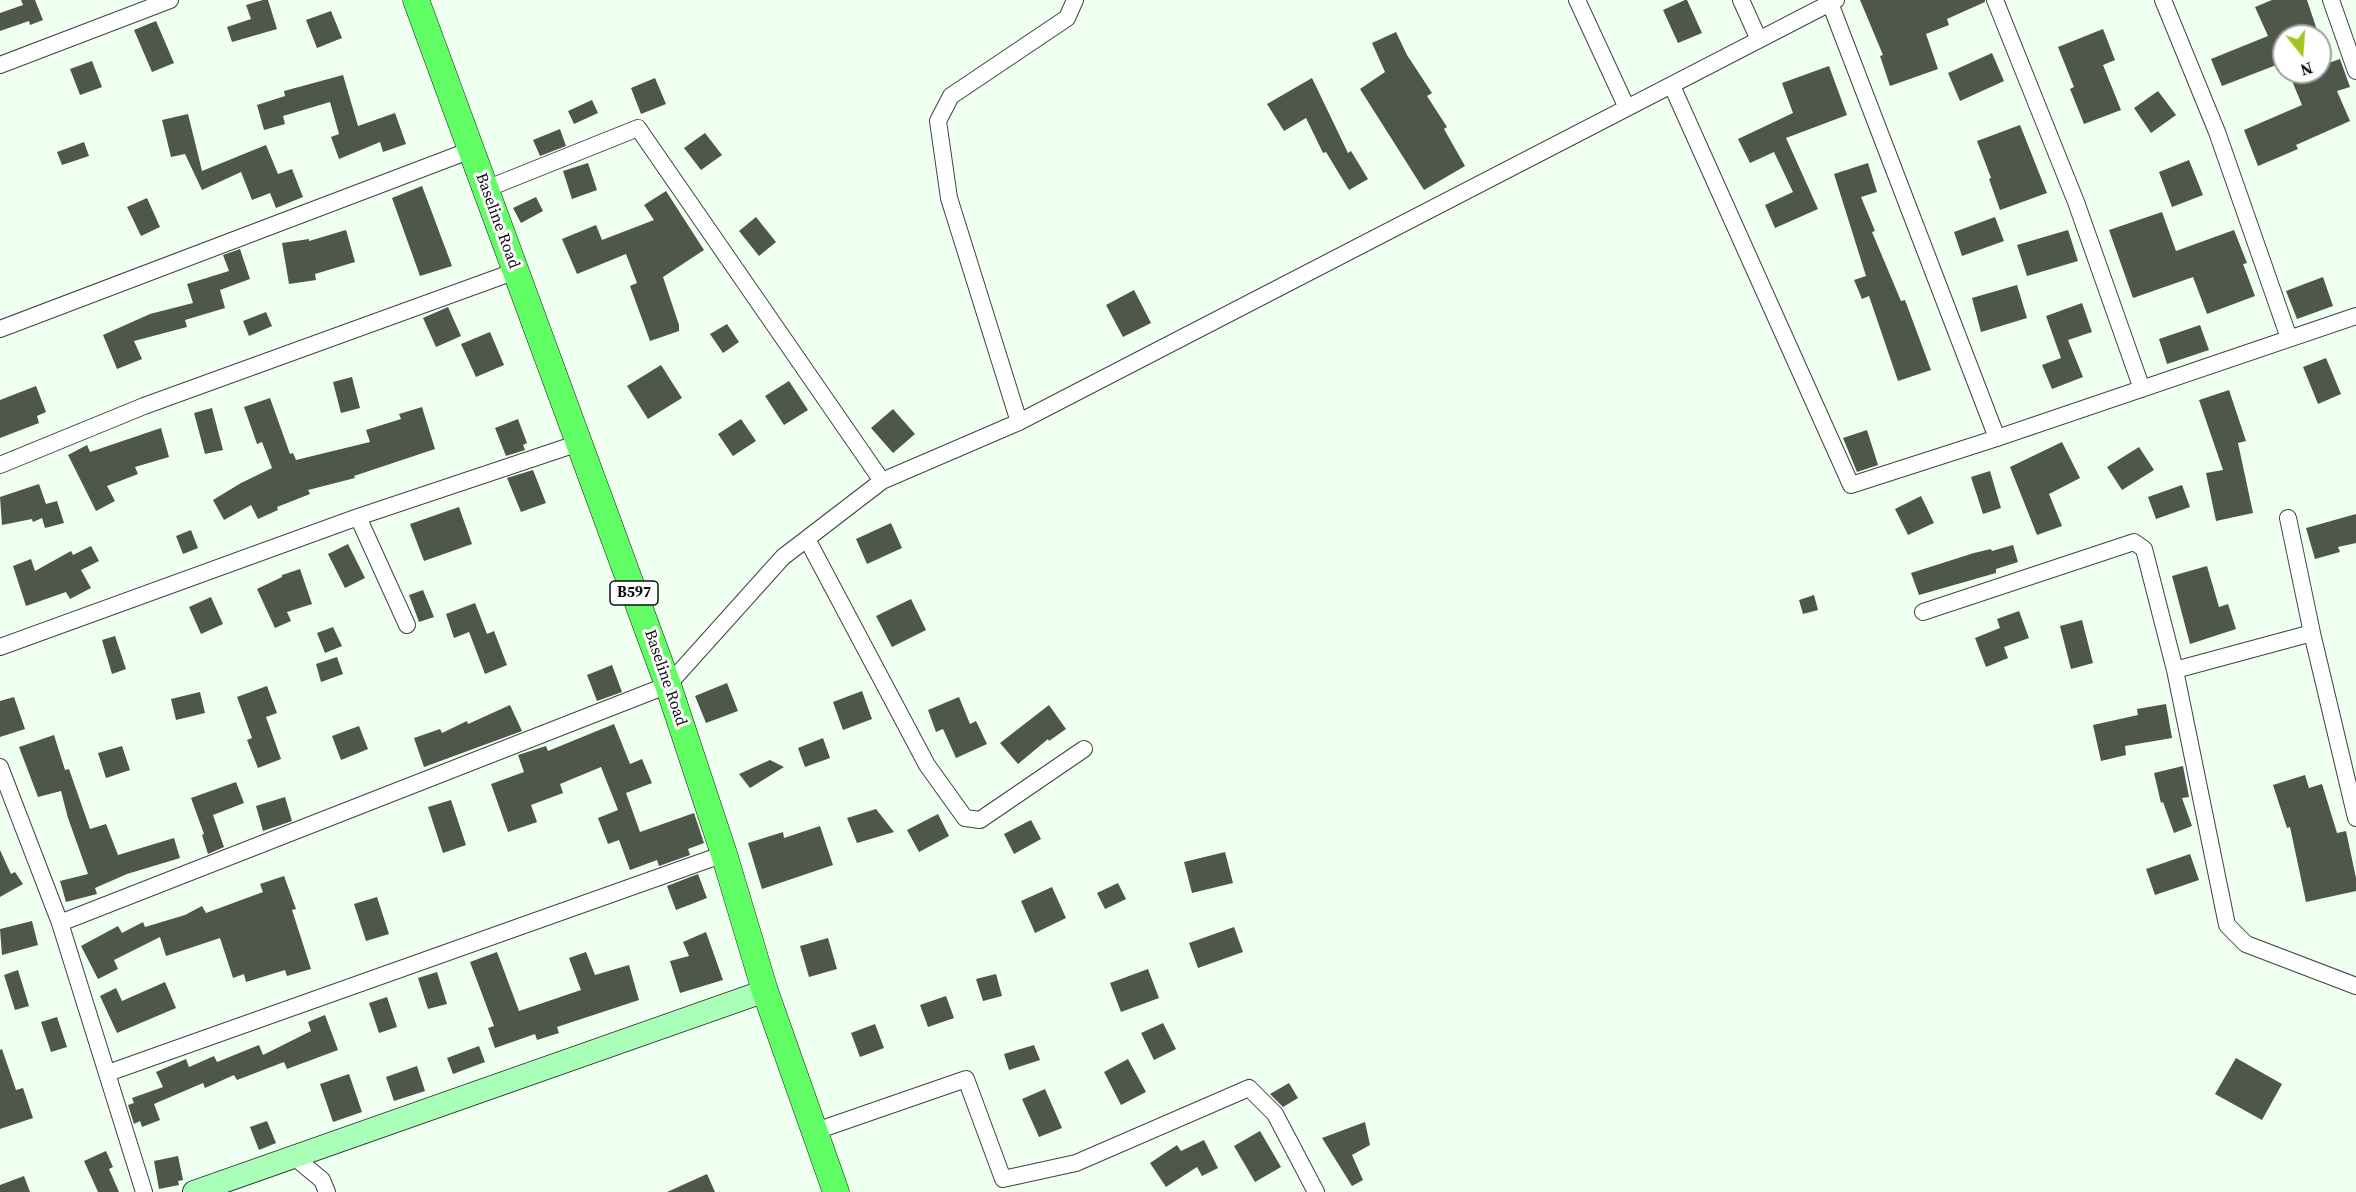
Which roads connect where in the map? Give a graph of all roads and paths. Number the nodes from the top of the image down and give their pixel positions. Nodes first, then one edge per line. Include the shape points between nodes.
1 (170, 0) edge
2 (416, 0) edge
3 (1076, 0) edge
4 (1577, 0) edge
5 (1741, 0) edge
6 (1995, 0) edge
7 (2163, 0) edge
8 (2331, 0) edge
9 (1833, 2) edge
10 (1760, 40) junction
11 (0, 65) edge
12 (2356, 71) edge
13 (1672, 86) junction
14 (1627, 108) junction
15 (471, 150) junction
16 (486, 189) junction
17 (516, 271) junction
18 (2356, 316) edge
19 (0, 328) edge
20 (2289, 338) junction
21 (2142, 389) junction
22 (1019, 422) junction
23 (1997, 438) junction
24 (579, 444) junction
25 (0, 465) edge
26 (882, 481) junction
27 (358, 517) junction
28 (2288, 518) dead end
29 (807, 538) junction
30 (1923, 612) dead end
31 (407, 625) dead end
32 (2312, 633) junction
33 (0, 647) edge
34 (2175, 670) junction
35 (668, 685) junction
36 (1083, 749) dead end
37 (0, 767) edge
38 (2356, 818) edge
39 (724, 854) junction
40 (60, 923) junction
41 (2356, 986) edge
42 (765, 991) junction
43 (108, 1073) junction
44 (813, 1132) junction
45 (293, 1156) junction
46 (832, 1191) edge
47 (144, 1192) edge
48 (194, 1192) edge
49 (327, 1192) edge
50 (1316, 1192) edge

1 - 11 street
2 - 15 main road, Baseline Road / B597
3 - 22 street via 1067,18 951,96 938,121 949,198
4 - 14 street
5 - 10 street
6 - 21 street via 2076,202
7 - 20 street via 2217,132
8 - 12 street
9 - 10 street
9 - 23 street
10 - 13 street
13 - 14 street
13 - 23 street via 1851,485
14 - 22 street
15 - 16 main road, Baseline Road / B597
15 - 19 street
16 - 17 main road, Baseline Road / B597
16 - 26 street via 638,128
17 - 24 main road, Baseline Road / B597
17 - 25 street via 144,406
18 - 20 street
20 - 21 street
21 - 23 street
22 - 26 street
24 - 27 street
24 - 35 main road, Baseline Road / B597
26 - 29 street
27 - 31 street
27 - 33 street
28 - 32 street
29 - 35 street via 783,557
29 - 36 street via 927,765 965,818 980,820
30 - 34 street via 2134,542 2144,549
32 - 34 street
32 - 38 street
34 - 41 street via 2227,925 2246,944
35 - 39 main road, Baseline Road / B597
35 - 40 street
37 - 40 street
39 - 42 main road, Baseline Road / B597
39 - 43 street
40 - 43 street
42 - 44 main road, Baseline Road / B597
42 - 45 street
43 - 47 street
44 - 46 main road, Baseline Road / B597
44 - 50 street via 966,1079 1004,1179 1076,1163 1249,1088 1275,1114
45 - 48 street
45 - 49 street via 322,1180

